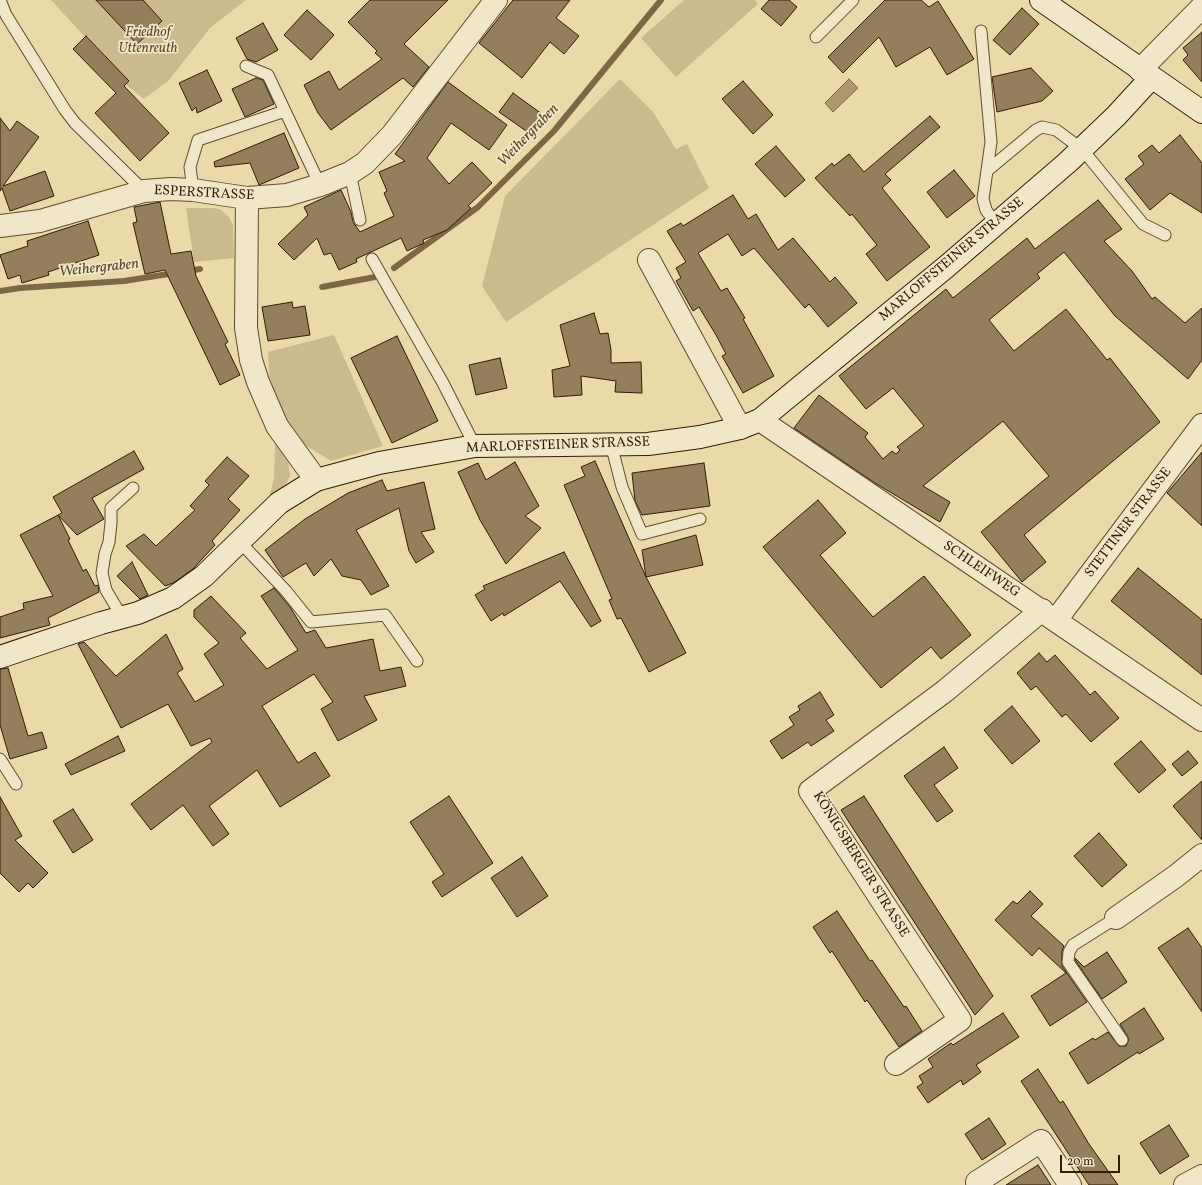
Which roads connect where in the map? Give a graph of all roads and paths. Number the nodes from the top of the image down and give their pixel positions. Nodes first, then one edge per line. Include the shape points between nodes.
1 (0, 0) edge
2 (496, 0) edge
3 (853, 0) edge
4 (1041, 0) edge
5 (1202, 7) edge
6 (981, 31) dead end
7 (816, 37) dead end
8 (246, 66) dead end
9 (1146, 74) junction
10 (285, 110) junction
11 (1202, 112) edge
12 (1082, 149) junction
13 (988, 170) junction
14 (350, 173) junction
15 (320, 185) junction
16 (193, 190) junction
17 (144, 191) junction
18 (246, 198) junction
19 (360, 220) dead end
20 (996, 224) junction
21 (0, 226) edge
22 (1165, 235) dead end
23 (372, 259) dead end
24 (649, 260) dead end
25 (760, 420) junction
26 (1202, 425) edge
27 (740, 428) junction
28 (611, 444) junction
29 (475, 446) junction
30 (316, 480) junction
31 (133, 488) dead end
32 (700, 519) dead end
33 (239, 541) junction
34 (1049, 615) junction
35 (122, 617) junction
36 (0, 657) edge
37 (417, 661) dead end
38 (1202, 720) edge
39 (0, 759) edge
40 (16, 784) dead end
41 (1202, 855) edge
42 (1116, 918) joint
43 (1122, 1040) dead end
44 (896, 1064) dead end
45 (1202, 1176) edge
46 (977, 1182) dead end
47 (1070, 1185) edge
48 (1185, 1185) edge

1 - 17 lane via 6,15 64,110
2 - 14 street, ESPERSTRASSE via 392,135 365,163
3 - 7 lane
4 - 9 street
5 - 9 street, MARLOFFSTEINER STRASSE
6 - 13 lane via 991,142
8 - 10 lane via 268,75
9 - 11 street
9 - 12 street, MARLOFFSTEINER STRASSE via 1120,112
10 - 15 lane
10 - 16 lane via 198,140 190,168
12 - 13 lane via 1056,130 1042,127
12 - 20 street, MARLOFFSTEINER STRASSE
12 - 22 lane via 1143,224
13 - 20 lane via 983,199 986,210
14 - 15 street, ESPERSTRASSE
14 - 19 lane
15 - 18 street, ESPERSTRASSE via 287,195
16 - 17 street, ESPERSTRASSE
16 - 18 street, ESPERSTRASSE
17 - 21 street, ESPERSTRASSE via 40,221
18 - 30 street via 246,328 251,360 277,426
20 - 25 street, MARLOFFSTEINER STRASSE
23 - 29 lane via 443,383
24 - 27 street
25 - 27 street, MARLOFFSTEINER STRASSE
25 - 34 street, SCHLEIFWEG
26 - 34 street, STETTINER STRASSE
27 - 28 street, MARLOFFSTEINER STRASSE via 700,437 648,444
28 - 29 street, MARLOFFSTEINER STRASSE
28 - 32 lane via 622,487 642,534
29 - 30 street, MARLOFFSTEINER STRASSE via 379,463
30 - 33 street, MARLOFFSTEINER STRASSE via 279,503
31 - 35 lane via 110,508 109,542 104,554 102,573 106,590
33 - 35 street, MARLOFFSTEINER STRASSE via 187,590 152,608
33 - 37 lane via 311,622 385,615
34 - 38 street, SCHLEIFWEG
34 - 44 street, KÖNIGSBERGER STRASSE via 810,791 960,1020
35 - 36 street, MARLOFFSTEINER STRASSE
39 - 40 lane
41 - 42 street
42 - 43 lane via 1073,945 1068,952 1068,962
45 - 48 street
46 - 47 street via 1041,1141

